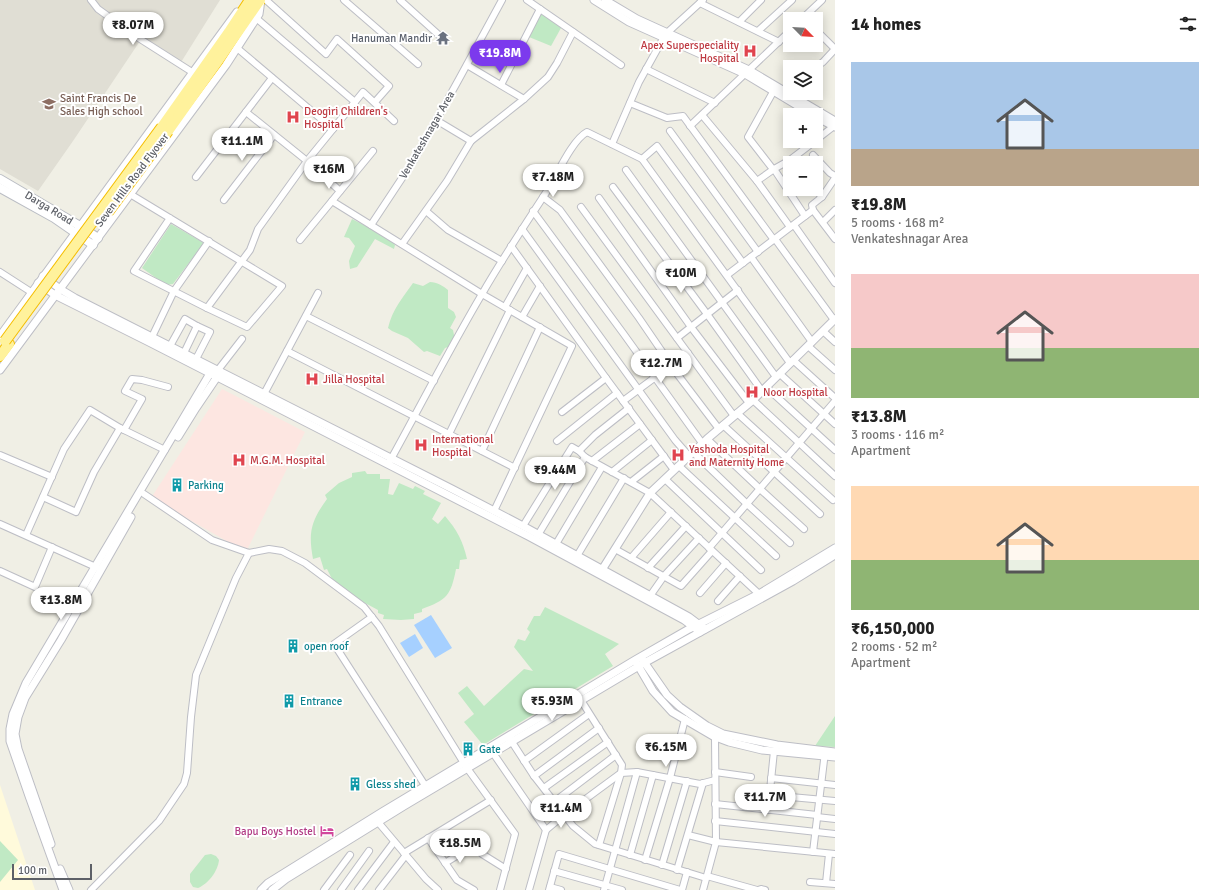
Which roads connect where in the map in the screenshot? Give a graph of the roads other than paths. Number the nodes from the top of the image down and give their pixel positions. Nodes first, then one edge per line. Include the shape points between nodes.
1 (91, 0) edge
2 (260, 0) edge
3 (266, 0) edge
4 (344, 0) edge
5 (400, 0) edge
6 (502, 0) edge
7 (527, 0) edge
8 (594, 0) edge
9 (605, 0) edge
10 (761, 0) edge
11 (792, 0) edge
12 (822, 0) edge
13 (702, 2) edge
14 (252, 8) edge
15 (540, 9) junction
16 (810, 12) edge
17 (739, 22) junction
18 (654, 29) junction
19 (758, 31) junction
20 (573, 32) junction
21 (665, 34) junction
22 (441, 37) dead end
23 (823, 37) edge
24 (783, 38) edge
25 (779, 42) junction
26 (236, 48) junction
27 (835, 49) edge
28 (823, 62) edge
29 (418, 64) dead end
30 (467, 65) junction
31 (621, 65) dead end
32 (646, 69) junction
33 (192, 72) junction
34 (747, 72) junction
35 (272, 78) junction
36 (501, 85) junction
37 (783, 90) edge
38 (773, 92) junction
39 (524, 99) junction
40 (799, 100) edge
41 (354, 102) junction
42 (375, 102) junction
43 (630, 102) junction
44 (715, 103) junction
45 (801, 108) edge
46 (246, 112) junction
47 (702, 115) junction
48 (436, 120) junction
49 (823, 120) edge
50 (394, 121) dead end
51 (835, 125) edge
52 (690, 126) junction
53 (333, 129) junction
54 (670, 131) dead end
55 (823, 134) edge
56 (274, 135) junction
57 (471, 141) junction
58 (612, 144) junction
59 (806, 148) edge
60 (373, 151) dead end
61 (813, 155) dead end
62 (798, 156) edge
63 (642, 159) junction
64 (307, 161) junction
65 (783, 165) edge
66 (774, 169) junction
67 (626, 170) dead end
68 (196, 177) dead end
69 (835, 177) edge
70 (0, 179) edge
71 (757, 181) junction
72 (613, 187) dead end
73 (0, 188) edge
74 (340, 191) junction
75 (130, 194) junction
76 (543, 197) junction
77 (822, 197) joint
78 (599, 198) dead end
79 (224, 200) dead end
80 (332, 201) junction
81 (581, 207) dead end
82 (813, 210) junction
83 (835, 210) edge
84 (426, 211) junction
85 (533, 211) junction
86 (805, 216) junction
87 (170, 218) junction
88 (823, 222) junction
89 (371, 225) junction
90 (792, 226) junction
91 (77, 229) junction
92 (522, 229) junction
93 (774, 239) junction
94 (835, 239) edge
95 (300, 240) dead end
96 (95, 241) junction
97 (209, 241) junction
98 (402, 244) junction
99 (511, 246) junction
100 (758, 252) junction
101 (751, 257) junction
102 (242, 261) junction
103 (502, 261) junction
104 (743, 263) junction
105 (527, 268) junction
106 (0, 272) edge
107 (727, 275) junction
108 (41, 279) junction
109 (835, 283) edge
110 (540, 286) junction
111 (60, 289) junction
112 (738, 290) junction
113 (174, 291) junction
114 (31, 292) junction
115 (318, 294) dead end
116 (482, 294) junction
117 (55, 296) junction
118 (722, 303) junction
119 (208, 308) junction
120 (507, 309) junction
121 (707, 314) junction
122 (306, 316) junction
123 (522, 317) junction
124 (834, 320) edge
125 (197, 326) junction
126 (691, 327) junction
127 (540, 328) junction
128 (823, 331) junction
129 (0, 336) edge
130 (677, 338) junction
131 (150, 339) junction
132 (242, 339) dead end
133 (835, 342) edge
134 (810, 344) junction
135 (170, 346) junction
136 (0, 347) edge
137 (287, 351) junction
138 (184, 353) junction
139 (688, 353) junction
140 (0, 356) edge
141 (196, 359) junction
142 (792, 362) junction
143 (671, 365) junction
144 (0, 370) edge
145 (835, 370) edge
146 (216, 372) junction
147 (778, 375) junction
148 (606, 378) junction
149 (654, 378) junction
150 (434, 381) junction
151 (168, 388) dead end
152 (639, 389) junction
153 (764, 389) junction
154 (617, 393) junction
155 (264, 394) junction
156 (835, 399) edge
157 (623, 401) junction
158 (751, 402) junction
159 (629, 408) junction
160 (562, 412) dead end
161 (824, 414) junction
162 (735, 415) junction
163 (415, 416) junction
164 (640, 424) junction
165 (835, 424) edge
166 (721, 427) junction
167 (811, 428) junction
168 (122, 429) junction
169 (449, 434) junction
170 (652, 440) junction
171 (557, 441) dead end
172 (704, 441) junction
173 (799, 443) junction
174 (165, 450) junction
175 (835, 450) edge
176 (482, 451) junction
177 (579, 451) junction
178 (691, 454) junction
179 (0, 455) edge
180 (664, 456) junction
181 (585, 457) junction
182 (786, 458) junction
183 (592, 461) junction
184 (390, 462) junction
185 (602, 467) junction
186 (515, 468) junction
187 (676, 468) junction
188 (612, 472) junction
189 (774, 472) junction
190 (835, 476) edge
191 (52, 477) junction
192 (624, 478) junction
193 (665, 479) junction
194 (631, 482) junction
195 (760, 489) junction
196 (650, 493) junction
197 (144, 494) junction
198 (43, 497) junction
199 (833, 500) dead end
200 (747, 504) junction
201 (494, 511) junction
202 (671, 512) junction
203 (820, 514) dead end
204 (735, 518) junction
205 (0, 524) edge
206 (523, 526) junction
207 (686, 526) junction
208 (804, 529) dead end
209 (722, 533) junction
210 (26, 535) junction
211 (538, 535) junction
212 (698, 538) junction
213 (790, 543) dead end
214 (556, 544) junction
215 (52, 547) junction
216 (835, 548) edge
217 (615, 549) junction
218 (711, 549) junction
219 (249, 553) junction
220 (835, 555) edge
221 (577, 556) junction
222 (776, 556) dead end
223 (631, 558) junction
224 (726, 563) junction
225 (99, 568) junction
226 (648, 568) junction
227 (761, 570) dead end
228 (0, 572) edge
229 (600, 572) junction
230 (664, 576) junction
231 (740, 576) junction
232 (700, 593) dead end
233 (759, 594) junction
234 (650, 596) junction
235 (718, 601) dead end
236 (372, 617) junction
237 (699, 628) junction
238 (639, 662) junction
239 (579, 698) junction
240 (589, 714) junction
241 (685, 720) junction
242 (598, 728) junction
243 (715, 737) junction
244 (510, 739) junction
245 (608, 742) junction
246 (774, 751) junction
247 (835, 752) edge
248 (493, 753) junction
249 (824, 753) junction
250 (616, 756) junction
251 (835, 757) edge
252 (524, 761) junction
253 (466, 766) junction
254 (637, 772) junction
255 (715, 772) junction
256 (620, 773) junction
257 (653, 775) junction
258 (534, 776) junction
259 (751, 777) dead end
260 (670, 778) junction
261 (771, 778) junction
262 (715, 780) junction
263 (687, 781) junction
264 (703, 783) junction
265 (821, 783) junction
266 (835, 785) edge
267 (544, 788) junction
268 (427, 789) junction
269 (769, 795) junction
270 (491, 800) junction
271 (819, 800) junction
272 (835, 801) edge
273 (554, 802) junction
274 (715, 804) junction
275 (768, 810) junction
276 (37, 813) junction
277 (564, 815) junction
278 (817, 816) junction
279 (835, 819) edge
280 (376, 820) junction
281 (715, 821) junction
282 (546, 830) junction
283 (815, 832) junction
284 (835, 834) edge
285 (688, 835) junction
286 (428, 838) junction
287 (394, 842) junction
288 (716, 842) junction
289 (599, 845) junction
290 (466, 850) dead end
291 (615, 850) junction
292 (370, 851) dead end
293 (813, 852) junction
294 (405, 854) junction
295 (482, 854) dead end
296 (832, 854) edge
297 (350, 855) dead end
298 (630, 855) junction
299 (645, 860) junction
300 (445, 862) junction
301 (662, 865) junction
302 (506, 870) junction
303 (609, 870) junction
304 (678, 870) junction
305 (554, 871) junction
306 (687, 872) junction
307 (707, 877) junction
308 (810, 882) dead end
309 (826, 883) junction
310 (432, 884) junction
311 (835, 884) edge
312 (550, 888) edge
313 (604, 888) edge
314 (264, 889) edge
315 (63, 890) edge
316 (69, 890) edge
317 (91, 890) edge
318 (272, 890) edge
319 (324, 890) edge
320 (341, 890) edge
321 (358, 890) edge
322 (379, 890) edge
323 (427, 890) edge
324 (438, 890) edge
325 (474, 890) edge
326 (500, 890) edge
327 (530, 890) edge
328 (561, 890) edge
329 (622, 890) edge
330 (681, 890) edge
331 (703, 890) edge
332 (758, 890) edge
333 (765, 890) edge

1 - 33 street via 98,9 137,37
2 - 14 highway, Seven Hills Road Flyover
3 - 42 street via 326,54 337,39 389,86
4 - 29 street
5 - 22 street
6 - 30 street, Venkateshnagar Area
7 - 15 street
8 - 18 street via 629,22
9 - 18 street
10 - 17 street
11 - 19 street
12 - 16 street
13 - 17 street
13 - 21 street
14 - 26 street
14 - 33 street via 236,13
14 - 41 street
14 - 136 highway, Seven Hills Road Flyover, bridge via 239,17 162,127
14 - 140 highway, Seven Hills Road Flyover, bridge via 218,62 168,132
15 - 20 street
15 - 36 street
17 - 19 street
18 - 21 street
19 - 25 street
20 - 31 street
20 - 39 street via 548,77
21 - 32 street
21 - 34 street
23 - 27 street
24 - 25 street
25 - 34 street
26 - 35 street
26 - 75 street
27 - 28 street
30 - 36 street
30 - 48 street, Venkateshnagar Area
32 - 43 street
32 - 44 street
33 - 91 street
34 - 37 street
34 - 38 street
34 - 44 street
35 - 46 street
35 - 53 street
36 - 39 street
38 - 45 street
38 - 66 street via 748,137
39 - 57 street
40 - 51 street
41 - 42 street via 363,92
41 - 53 street
42 - 50 street
43 - 52 street via 667,118 683,116
43 - 58 street
44 - 47 street
46 - 56 street
46 - 68 street
47 - 52 street
47 - 71 street
48 - 57 street
48 - 89 street, Venkateshnagar Area via 414,160
49 - 51 street
51 - 55 street
52 - 93 street
53 - 64 street
54 - 100 street
56 - 64 street
56 - 79 street
57 - 84 street
58 - 63 street
58 - 76 street via 587,132 581,135
59 - 62 street
60 - 74 street
61 - 69 street
63 - 104 street via 657,146
63 - 107 street
64 - 74 street
64 - 102 street via 258,229 250,250
65 - 66 street
66 - 71 street
66 - 86 street
67 - 118 street
69 - 77 street
70 - 91 main road, Darga Road
71 - 90 street
72 - 121 street
73 - 91 main road, Darga Road
74 - 80 street
75 - 87 street
75 - 96 street
76 - 85 street
76 - 143 street via 560,210
77 - 82 street via 812,206
78 - 126 street
80 - 89 street
80 - 95 street
81 - 130 street
82 - 86 street
82 - 88 street
83 - 88 street
84 - 98 street
84 - 103 street via 448,230
85 - 92 street
85 - 149 street
86 - 90 street
87 - 97 street
87 - 113 street via 134,271
88 - 94 street
89 - 98 street
90 - 93 street
90 - 109 street
91 - 96 main road, Darga Road
91 - 108 street
92 - 99 street
92 - 152 street
93 - 100 street
93 - 124 street
96 - 111 street
97 - 102 street
97 - 113 street
98 - 116 street
99 - 103 street
99 - 105 street
100 - 101 street
101 - 104 street
101 - 134 street
102 - 119 street
102 - 119 street via 282,286 247,327
103 - 116 street
104 - 107 street
105 - 110 street
105 - 120 street
106 - 114 street
107 - 112 street
108 - 111 street
108 - 114 street
108 - 117 street
110 - 123 street
110 - 148 street
111 - 117 street
111 - 131 street
112 - 118 street
112 - 142 street
113 - 119 street
113 - 131 street
114 - 129 street
115 - 122 street
116 - 120 street
116 - 150 street
117 - 131 street
117 - 144 street
118 - 121 street
118 - 147 street
120 - 123 street
120 - 169 street
121 - 126 street
121 - 153 street
122 - 137 street
122 - 150 street
123 - 127 street
124 - 128 street
125 - 135 street via 185,319
125 - 138 street
125 - 141 street via 210,332
126 - 130 street
126 - 158 street
127 - 176 street
127 - 186 street via 572,346
128 - 133 street
128 - 134 street
130 - 139 street
131 - 135 street
131 - 146 street
132 - 146 street
134 - 142 street
134 - 145 street
135 - 138 street
137 - 155 street
137 - 163 street
138 - 141 street
139 - 143 street
139 - 162 street
141 - 146 street
142 - 147 street
142 - 156 street
143 - 149 street
143 - 166 street
146 - 155 street
146 - 174 street
146 - 184 street
146 - 197 street
147 - 153 street
147 - 161 street
148 - 154 street
148 - 160 street
149 - 152 street
149 - 172 street
150 - 163 street
151 - 168 street via 132,379 125,391 142,399
152 - 157 street
152 - 178 street via 675,440
153 - 158 street
153 - 167 street
154 - 157 street
154 - 171 street
155 - 184 street
156 - 161 street
157 - 159 street
158 - 162 street
158 - 173 street
159 - 164 street
159 - 177 street
161 - 165 street
161 - 167 street
162 - 166 street
162 - 182 street
163 - 169 street
163 - 184 street
164 - 170 street
164 - 183 street
166 - 172 street
166 - 189 street
167 - 173 street
167 - 175 street
168 - 174 street
168 - 191 street via 90,410 64,449
168 - 198 street via 103,455 76,512
169 - 176 street
170 - 180 street
170 - 188 street
172 - 178 street
172 - 195 street
173 - 182 street
173 - 190 street
174 - 225 street
176 - 186 street
177 - 181 street
177 - 206 street via 572,447
178 - 187 street
178 - 200 street
179 - 191 street
180 - 187 street
180 - 194 street
181 - 183 street
181 - 211 street
182 - 189 street
182 - 199 street
183 - 185 street
184 - 201 street
184 - 229 street
185 - 188 street
185 - 214 street
186 - 201 street
187 - 193 street
187 - 204 street
188 - 192 street
189 - 195 street
189 - 203 street
191 - 198 street
192 - 194 street
192 - 221 street
193 - 196 street
193 - 209 street
194 - 196 street
195 - 200 street
195 - 208 street
196 - 202 street
196 - 217 street
197 - 219 street via 212,540
197 - 225 street
198 - 210 street
200 - 204 street
200 - 213 street
201 - 206 street
202 - 207 street
202 - 223 street
204 - 209 street
204 - 222 street
205 - 210 street
206 - 211 street
207 - 212 street
207 - 226 street
209 - 218 street
209 - 227 street
210 - 215 street
211 - 214 street
212 - 218 street
212 - 230 street
214 - 221 street
215 - 225 street
215 - 228 street via 35,586
216 - 233 street
217 - 223 street
217 - 229 street
218 - 224 street
218 - 230 street via 681,586
219 - 236 street via 269,549 282,551 305,563 364,607
219 - 317 street via 196,675 184,784 159,821
220 - 237 street via 793,581
221 - 229 street
223 - 226 street
224 - 231 street
224 - 232 street
225 - 276 street via 58,628 26,683 23,697 13,714 10,741
226 - 230 street
229 - 234 street
229 - 237 street
230 - 234 street
231 - 233 street
231 - 235 street
233 - 237 street
234 - 237 street via 689,617
236 - 253 street
236 - 268 street via 334,644
237 - 238 street
238 - 239 street
238 - 241 street via 653,690 672,712
238 - 249 street via 680,707 723,734
239 - 240 street
239 - 244 street
240 - 242 street
240 - 252 street
241 - 243 street
241 - 260 street
242 - 245 street
242 - 258 street
243 - 246 street
243 - 255 street
244 - 248 street
244 - 252 street
244 - 253 street
245 - 250 street
245 - 267 street
246 - 249 street
246 - 261 street
247 - 249 street
248 - 253 street
248 - 282 street
249 - 251 street
249 - 265 street
250 - 256 street via 622,765
250 - 273 street
252 - 258 street
253 - 268 street
253 - 270 street
254 - 256 street
254 - 257 street
254 - 291 street
255 - 259 street
255 - 262 street
256 - 277 street
256 - 289 street
257 - 260 street
257 - 298 street
258 - 267 street
260 - 263 street
260 - 299 street
261 - 265 street
261 - 269 street
262 - 264 street
262 - 274 street
263 - 264 street
263 - 301 street
264 - 285 street
265 - 266 street
265 - 271 street
267 - 273 street
268 - 280 street
269 - 271 street
269 - 275 street
270 - 286 street
270 - 302 street via 514,834
271 - 272 street
271 - 278 street
273 - 277 street
274 - 275 street
274 - 281 street
275 - 278 street
276 - 315 street
276 - 316 street
277 - 282 street
277 - 289 street via 573,826
278 - 279 street
278 - 283 street
280 - 287 street
280 - 314 street via 268,883
280 - 318 street
281 - 283 street
281 - 288 street
282 - 327 street
283 - 284 street
283 - 293 street
285 - 288 street
285 - 304 street
286 - 294 street
286 - 300 street
287 - 294 street
287 - 321 street
288 - 293 street
288 - 307 street
289 - 291 street
290 - 300 street
291 - 298 street
291 - 303 street
292 - 320 street
293 - 296 street
294 - 310 street
294 - 322 street
295 - 302 street
296 - 309 street
297 - 319 street
298 - 299 street
299 - 301 street
300 - 325 street via 457,880
301 - 304 street
302 - 326 street
303 - 305 street via 559,854
303 - 313 street
303 - 330 street
304 - 306 street
305 - 312 street
305 - 313 street
306 - 307 street
306 - 330 street
307 - 331 street
307 - 332 street
308 - 309 street
309 - 311 street
310 - 323 street
310 - 324 street
312 - 328 street
313 - 329 street
332 - 333 street

